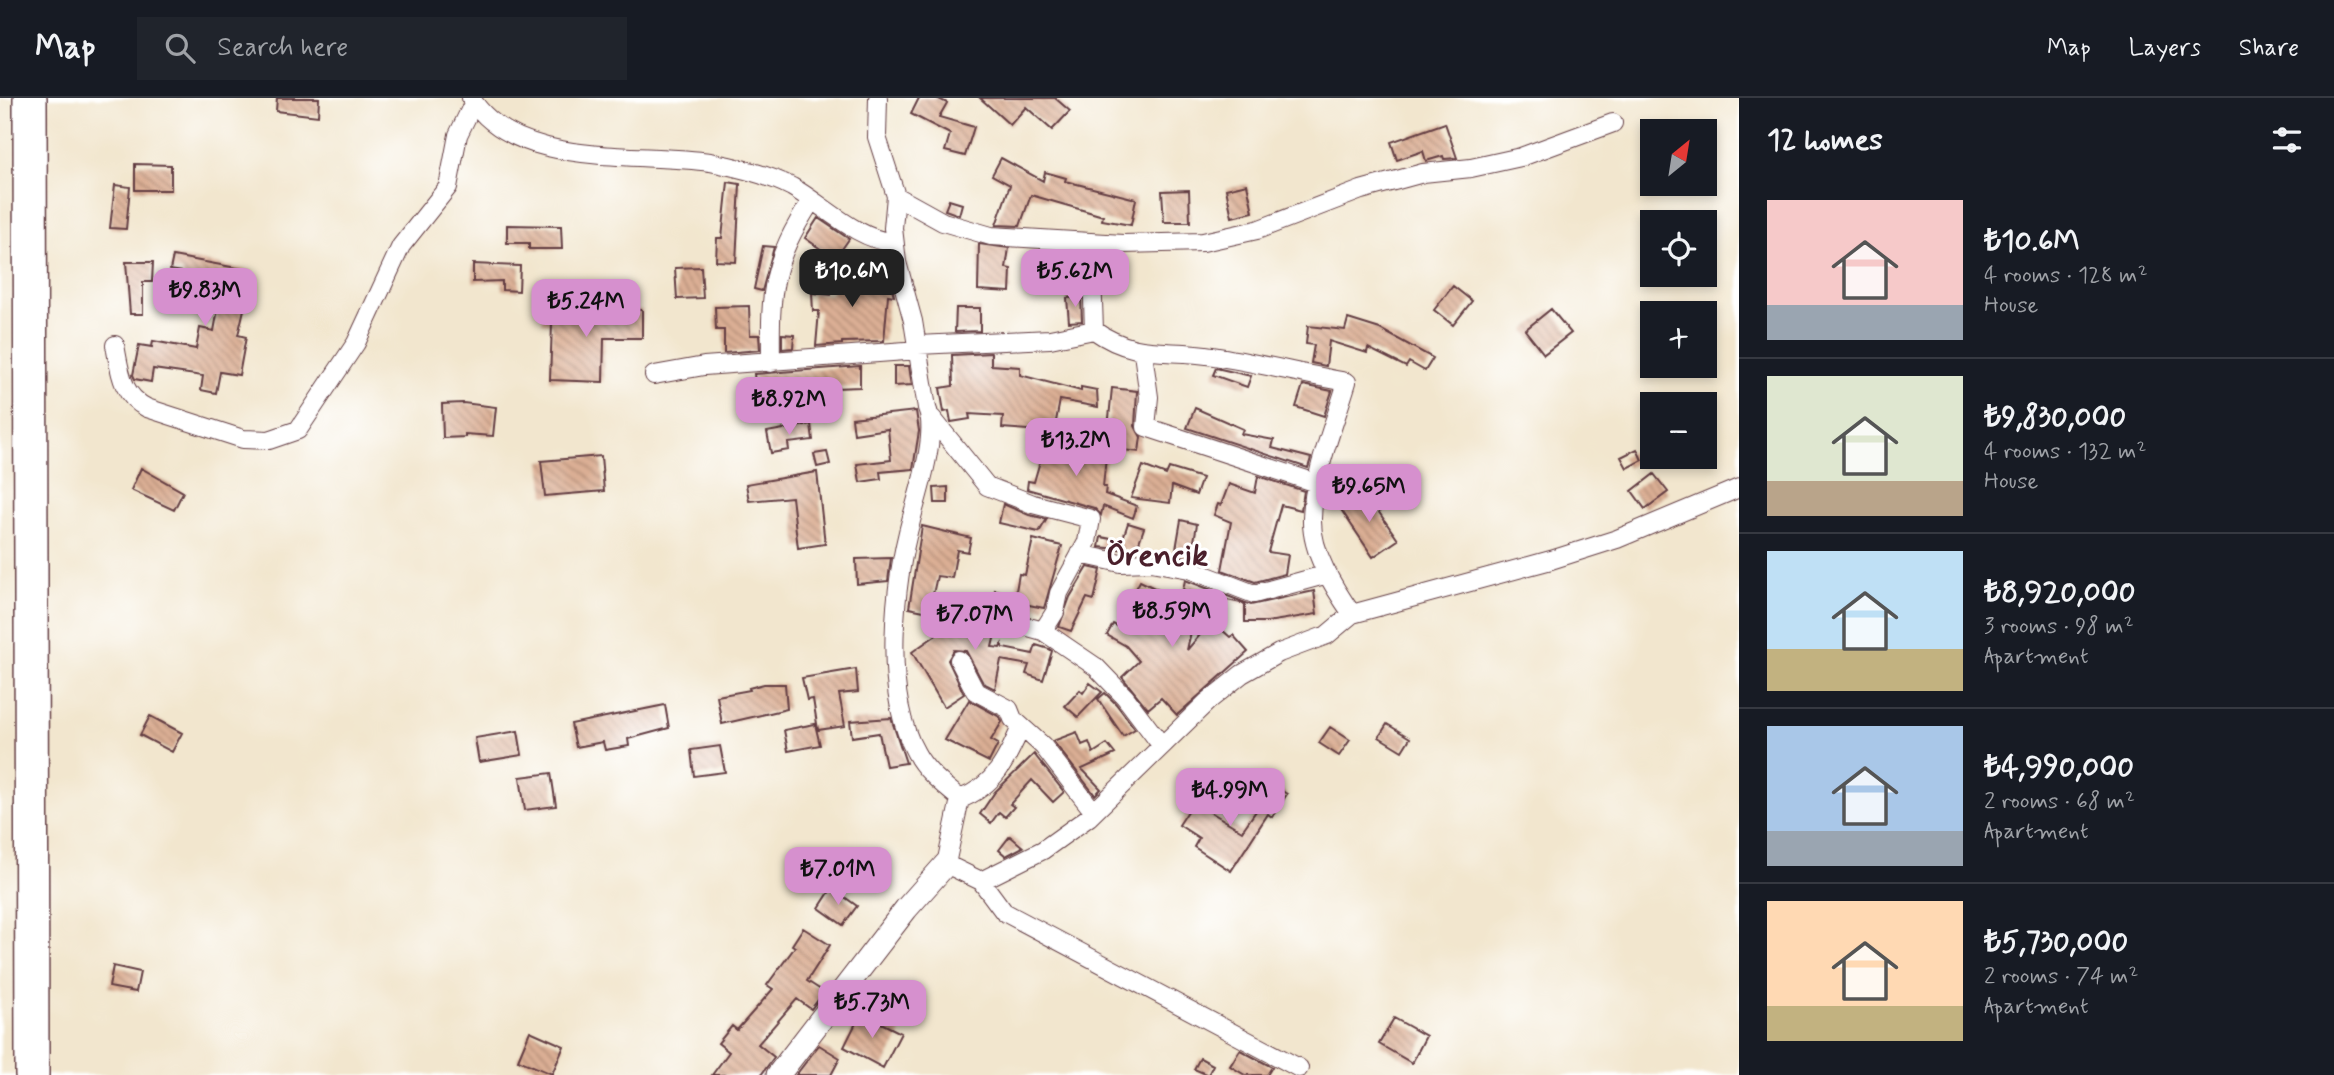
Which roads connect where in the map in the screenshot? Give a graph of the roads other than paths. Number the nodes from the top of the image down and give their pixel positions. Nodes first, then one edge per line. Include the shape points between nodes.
1 (30, 98) edge
2 (878, 98) edge
3 (472, 100) edge
4 (1613, 123) dead end
5 (896, 196) junction
6 (812, 200) junction
7 (894, 243) junction
8 (1091, 243) junction
9 (1094, 330) junction
10 (115, 345) dead end
11 (918, 347) junction
12 (1143, 353) junction
13 (771, 363) junction
14 (654, 375) dead end
15 (932, 418) junction
16 (1316, 483) junction
17 (1739, 488) edge
18 (1080, 554) junction
19 (1328, 574) junction
20 (1352, 614) junction
21 (1010, 622) dead end
22 (1043, 631) junction
23 (959, 660) dead end
24 (1021, 727) junction
25 (1162, 746) junction
26 (960, 799) junction
27 (1094, 812) junction
28 (946, 864) junction
29 (981, 881) junction
30 (1298, 1068) dead end
31 (32, 1075) edge
32 (778, 1075) edge

1 - 31 highway
2 - 5 street via 879,148
3 - 6 street via 489,121 511,134 554,147 710,162 790,186
3 - 10 street via 458,135 448,187 401,246 356,343 298,430 269,440 243,439 146,408 132,401 124,387
4 - 8 street via 1521,157 1392,181 1229,237 1177,245
5 - 7 street
5 - 8 street via 927,214 975,232
6 - 7 street via 876,241
6 - 13 street via 790,235 770,297
7 - 11 street
8 - 9 street
9 - 11 street via 1050,339
9 - 12 street
11 - 13 street
11 - 15 street
12 - 16 street via 1149,397 1146,427
12 - 16 street via 1210,355 1347,382
13 - 14 street via 705,366
15 - 18 street via 987,486 1091,519
15 - 26 street via 898,581 894,645 910,742 931,774
16 - 19 street via 1311,522
17 - 20 street via 1577,552
18 - 19 street via 1189,569 1254,594
18 - 22 street
19 - 20 street
20 - 25 street via 1326,635 1242,674
21 - 22 street
22 - 25 street via 1096,667
23 - 24 street via 975,691 1009,709
24 - 26 street via 997,775 982,789
24 - 27 street via 1043,746
25 - 27 street
26 - 28 street
27 - 29 street via 1043,850
28 - 29 street
28 - 32 street
29 - 30 street via 1004,912

